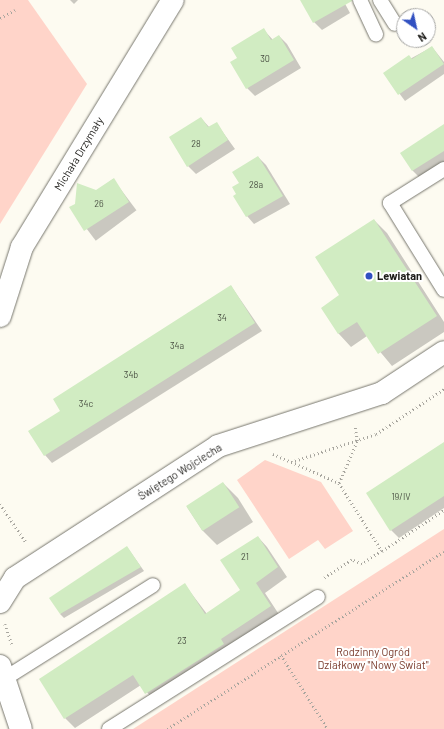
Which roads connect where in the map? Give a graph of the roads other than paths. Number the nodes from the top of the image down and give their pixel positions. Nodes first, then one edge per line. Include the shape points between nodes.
1 (173, 0) edge
2 (360, 0) edge
3 (380, 0) edge
4 (395, 24) dead end
5 (376, 34) dead end
6 (444, 169) edge
7 (444, 290) edge
8 (0, 316) edge
9 (444, 352) edge
10 (8, 573) edge
11 (153, 585) dead end
12 (318, 597) road end
13 (3, 610) edge
14 (2, 672) edge
15 (21, 729) edge
16 (109, 729) edge

1 - 8 street, Michała Drzymały via 22,247
2 - 5 lane
3 - 4 lane
6 - 7 lane via 390,203
9 - 10 street, Świętego Wojciecha via 382,393 218,446 39,563
10 - 13 street, Świętego Wojciecha
11 - 14 lane
12 - 16 lane
14 - 15 street

